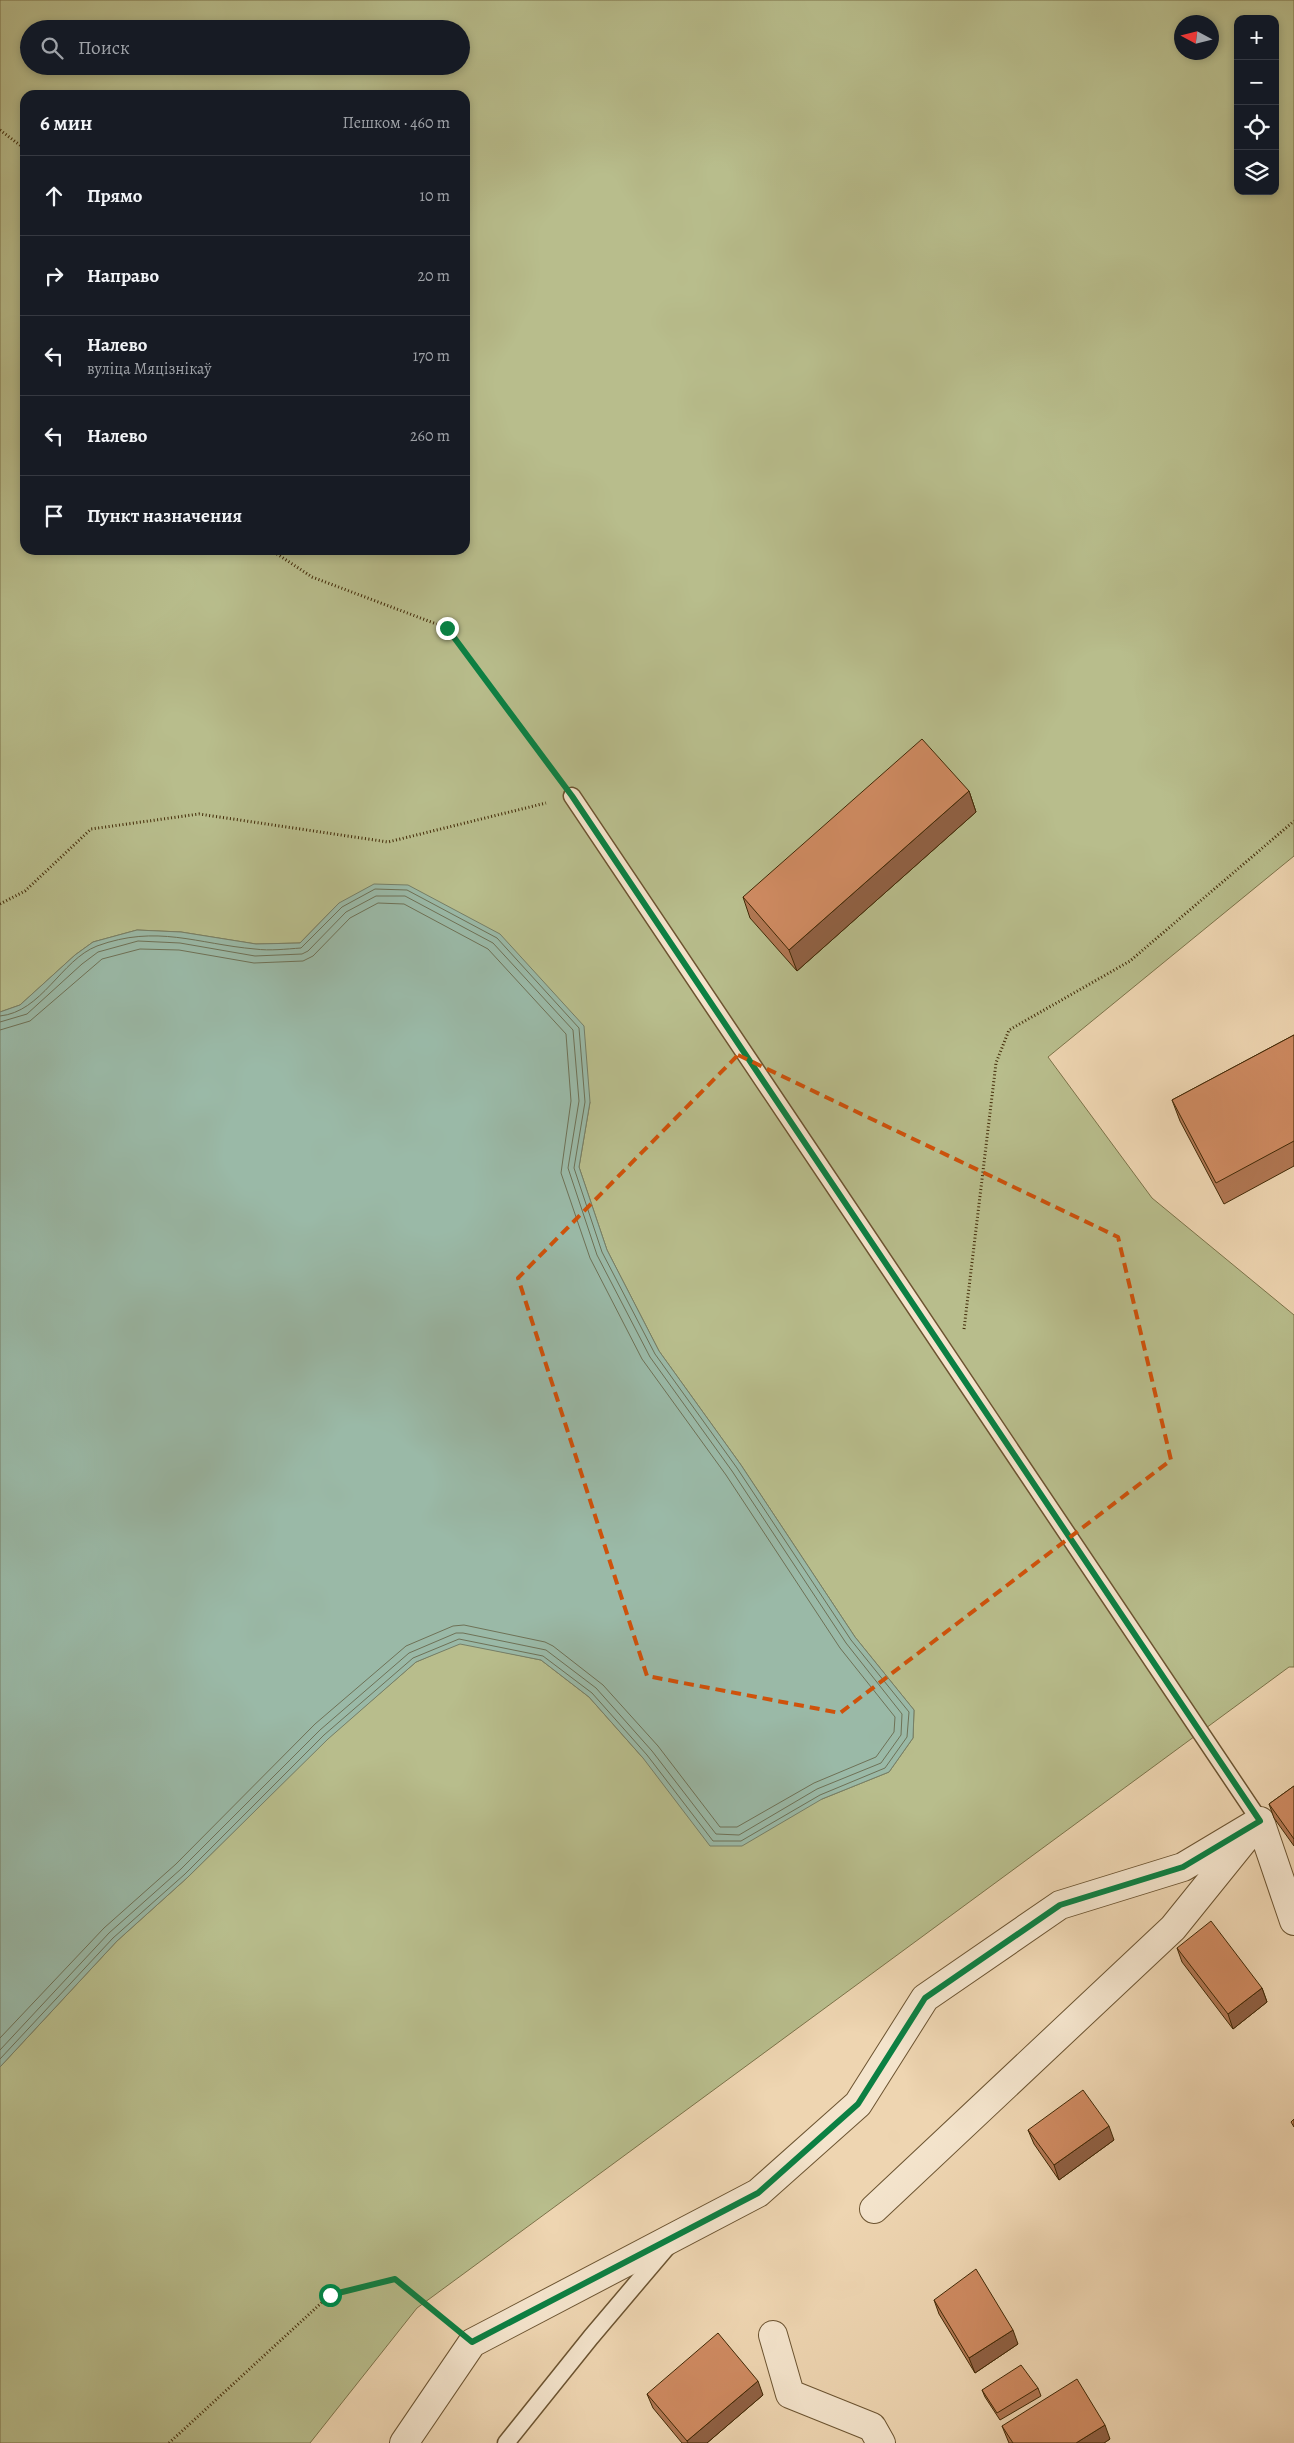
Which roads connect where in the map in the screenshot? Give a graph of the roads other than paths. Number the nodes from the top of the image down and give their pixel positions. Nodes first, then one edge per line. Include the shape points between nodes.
1 (572, 796) road end
2 (1260, 1821) junction
3 (1294, 1921) edge
4 (874, 2209) dead end
5 (678, 2235) junction
6 (773, 2335) dead end
7 (404, 2443) edge
8 (506, 2443) edge
9 (881, 2443) edge

1 - 2 lane
2 - 3 street
2 - 4 street via 1173,1928
2 - 5 street via 1183,1867 1060,1905 925,1998 858,2104 758,2193
5 - 7 street via 472,2342
5 - 8 lane
6 - 9 street via 790,2394 872,2427

